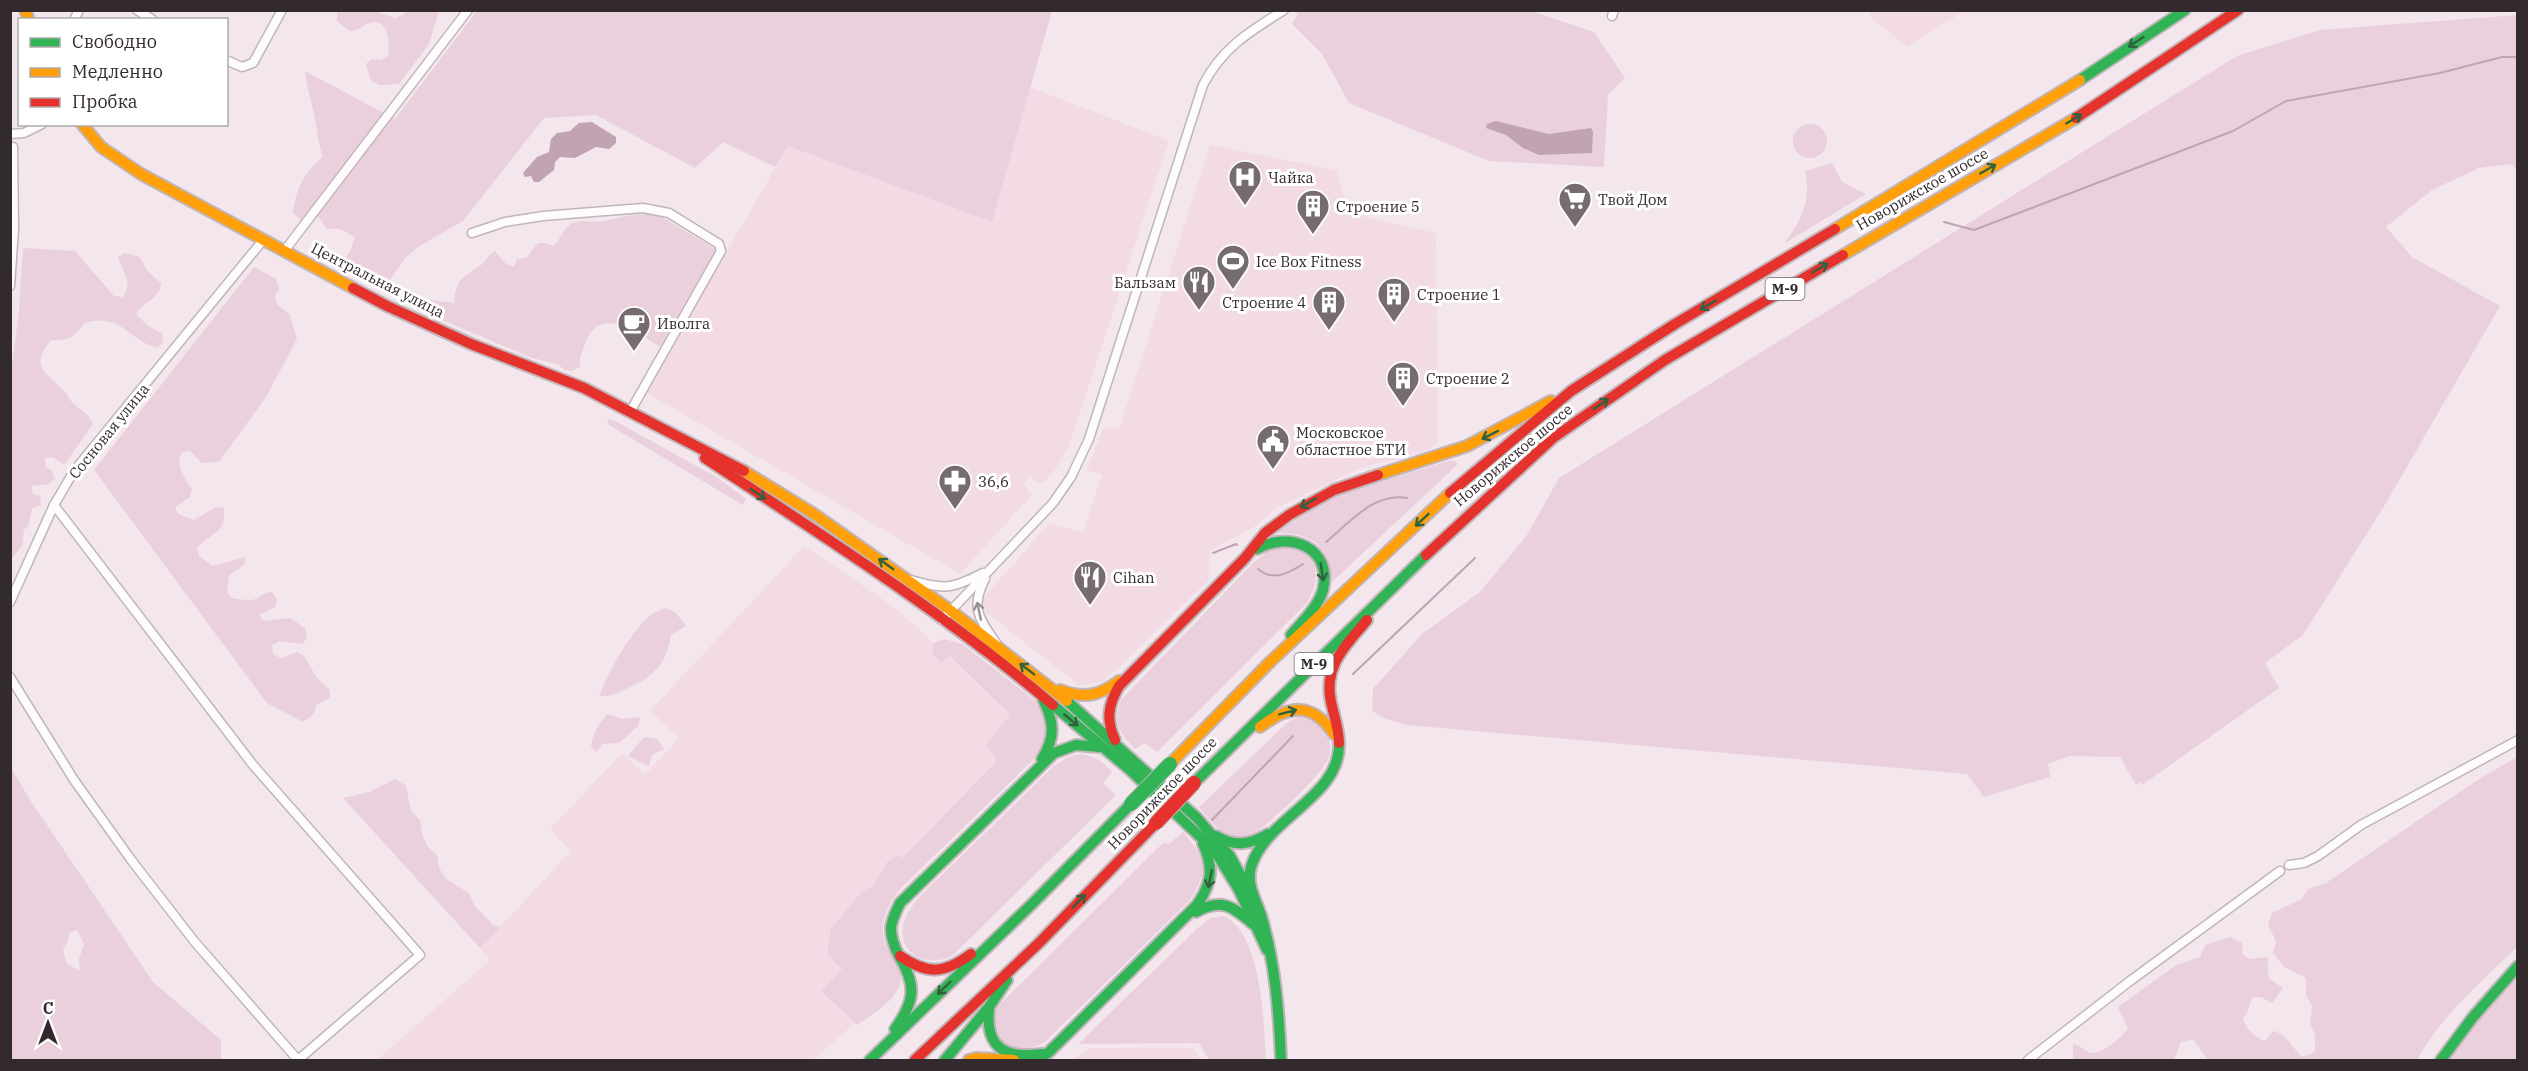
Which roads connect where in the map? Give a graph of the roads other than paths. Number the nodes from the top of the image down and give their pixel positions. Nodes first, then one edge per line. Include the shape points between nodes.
1 (137, 10) edge
2 (282, 10) edge
3 (468, 10) edge
4 (1284, 10) edge
5 (2185, 10) edge
6 (2238, 10) edge
7 (150, 18) edge
8 (228, 61) edge
9 (38, 126) edge
10 (84, 126) edge
11 (12, 142) edge
12 (10, 186) edge
13 (13, 196) junction
14 (472, 233) dead end
15 (264, 239) junction
16 (285, 250) junction
17 (10, 286) edge
18 (1578, 386) junction
19 (630, 412) junction
20 (675, 437) junction
21 (54, 506) junction
22 (1245, 558) junction
23 (989, 570) junction
24 (1405, 574) junction
25 (906, 578) junction
26 (10, 602) edge
27 (946, 615) junction
28 (1000, 648) junction
29 (1269, 662) junction
30 (1134, 670) junction
31 (10, 677) edge
32 (1045, 690) junction
33 (2517, 741) edge
34 (1338, 745) junction
35 (1118, 746) junction
36 (1104, 748) junction
37 (1222, 754) junction
38 (1037, 767) junction
39 (1280, 825) junction
40 (1204, 832) junction
41 (2289, 865) dead end
42 (2280, 871) dead end
43 (1032, 904) junction
44 (1256, 904) junction
45 (1186, 919) junction
46 (1255, 926) junction
47 (1038, 943) junction
48 (1267, 950) junction
49 (898, 954) junction
50 (2517, 966) edge
51 (989, 1007) junction
52 (882, 1049) junction
53 (1048, 1053) junction
54 (298, 1060) edge
55 (870, 1060) edge
56 (915, 1060) edge
57 (945, 1060) edge
58 (969, 1060) edge
59 (1014, 1060) edge
60 (1034, 1060) edge
61 (1281, 1060) edge
62 (2028, 1060) edge
63 (2441, 1060) edge

1 - 7 street
2 - 8 street via 253,63 242,67
3 - 16 street
4 - 23 street via 1242,38 1213,66 1182,146 1089,439 1067,484
5 -> 18 main road, Новорижское шоссе / М-9 via 1959,155
24 -> 6 main road, Новорижское шоссе / М-9 via 1546,445 1627,386 1699,339 2090,110
9 - 11 street
10 - 15 main road, Центральная улица via 101,147 127,166
11 - 13 street
12 - 13 street
13 - 17 street
14 - 19 street via 505,222 543,216 643,208 669,213 721,247
15 - 16 main road, Центральная улица
15 - 21 street, Сосновая улица via 79,465
16 - 19 main road, Центральная улица via 425,324 547,372
18 -> 22 main road, М-9 via 1467,446 1311,501 1265,533
18 -> 29 main road, Новорижское шоссе / М-9 via 1467,477
19 - 20 main road, Центральная улица
25 -> 20 main road via 739,468
20 -> 27 main road
21 - 26 street, Сосновая улица
21 - 54 street via 253,765 420,955
22 -> 29 main road, М-9 via 1262,545 1289,539 1309,547 1323,567 1322,591
22 - 30 main road, М-9
23 - 25 street via 944,588
23 - 27 street
28 -> 23 street via 977,611 978,591
24 - 34 main road, М-9 via 1332,664 1329,687
24 - 37 main road, Новорижское шоссе / М-9
25 - 27 main road
27 - 28 main road
27 - 32 main road
32 -> 28 main road
29 - 43 main road, Новорижское шоссе / М-9, bridge
30 - 32 main road, М-9 via 1091,697
30 - 35 main road, М-9 via 1119,686 1108,708 1108,726
31 - 54 street via 74,780 132,861 194,941
32 - 35 main road
32 -> 36 main road
32 - 38 main road, М-9 via 1054,729 1047,753
33 - 41 street via 2361,825 2318,856
37 -> 34 main road, М-9 via 1287,710 1300,709 1322,716
34 - 39 main road, М-9 via 1337,762 1324,784
35 - 40 main road
36 - 38 main road, М-9 via 1074,743
36 - 40 main road
47 -> 37 main road, Новорижское шоссе / М-9, bridge
38 - 49 main road, М-9 via 900,903 891,931
39 - 40 main road, М-9 via 1245,845 1234,845
39 - 44 main road, М-9 via 1260,849 1250,869
40 - 44 main road via 1230,856
40 -> 45 main road via 1213,876
40 - 46 main road
42 - 62 street
43 - 49 main road, М-9 via 949,969 939,972 918,968
43 -> 52 main road, Новорижское шоссе / М-9
44 - 48 main road
45 - 46 main road via 1205,906 1223,903
45 - 53 main road
46 - 48 main road
47 - 51 main road
47 - 56 main road, Новорижское шоссе / М-9
48 - 61 main road via 1277,1003
49 - 52 main road, М-9 via 909,975 912,996 910,1006
50 - 63 main road
51 - 53 main road via 990,1038 997,1047 1018,1057
51 - 57 main road
52 - 55 main road, Новорижское шоссе / М-9
53 - 60 main road
58 - 59 main road

